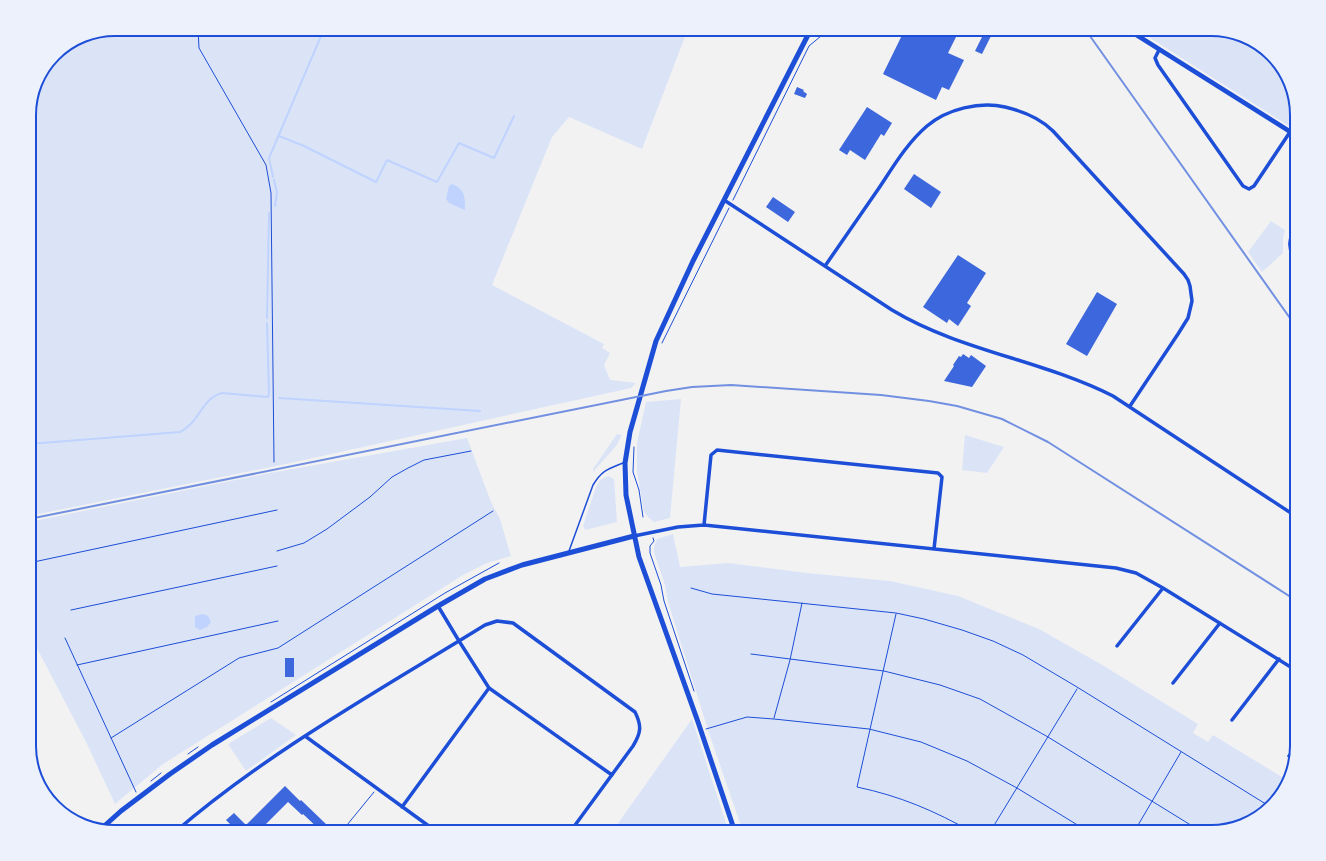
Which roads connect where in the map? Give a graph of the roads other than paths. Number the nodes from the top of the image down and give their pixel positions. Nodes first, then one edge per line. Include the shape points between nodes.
1 (807, 36) edge
2 (1138, 36) edge
3 (1159, 50) junction
4 (1290, 132) joint
5 (724, 200) junction
6 (825, 266) junction
7 (1130, 406) junction
8 (625, 462) junction
9 (1290, 512) edge
10 (704, 525) junction
11 (634, 536) junction
12 (934, 549) junction
13 (568, 554) junction
14 (1163, 588) junction
15 (438, 606) junction
16 (1220, 624) junction
17 (459, 641) junction
18 (1116, 646) dead end
19 (1279, 659) junction
20 (1290, 666) edge
21 (1173, 683) dead end
22 (490, 688) junction
23 (1232, 720) dead end
24 (305, 736) junction
25 (612, 775) junction
26 (402, 807) junction
27 (107, 824) edge
28 (184, 825) edge
29 (427, 825) edge
30 (575, 825) edge
31 (733, 825) edge

1 - 5 main road
2 - 3 street
3 - 4 street
3 - 4 street via 1155,58 1158,65 1243,186 1249,189 1254,186
5 - 6 street
5 - 8 main road via 650,358 630,432
6 - 7 street via 892,310 928,329 1072,378
6 - 7 street via 901,155 928,125 950,113 988,105 1014,109 1038,119 1052,129 1091,171 1184,274 1190,286 1192,301 1188,318
7 - 9 street
8 - 11 main road via 624,486
8 - 13 lane via 604,471 597,478
10 - 11 street via 684,526
10 - 12 street
10 - 12 street via 711,455 717,450 938,473 942,477
11 - 13 main road
11 - 31 main road via 639,557
12 - 14 street via 1116,568 1136,573
13 - 15 main road via 522,565 485,579
14 - 16 street
14 - 18 street
15 - 17 street
15 - 27 main road via 212,745 139,797
16 - 19 street
16 - 21 street
17 - 22 street
17 - 24 street
17 - 25 street via 485,625 498,621 513,623 635,712 640,731
19 - 20 street
19 - 23 street
22 - 25 street
22 - 26 street
24 - 26 street
24 - 28 street via 262,764
25 - 30 street
26 - 29 street

